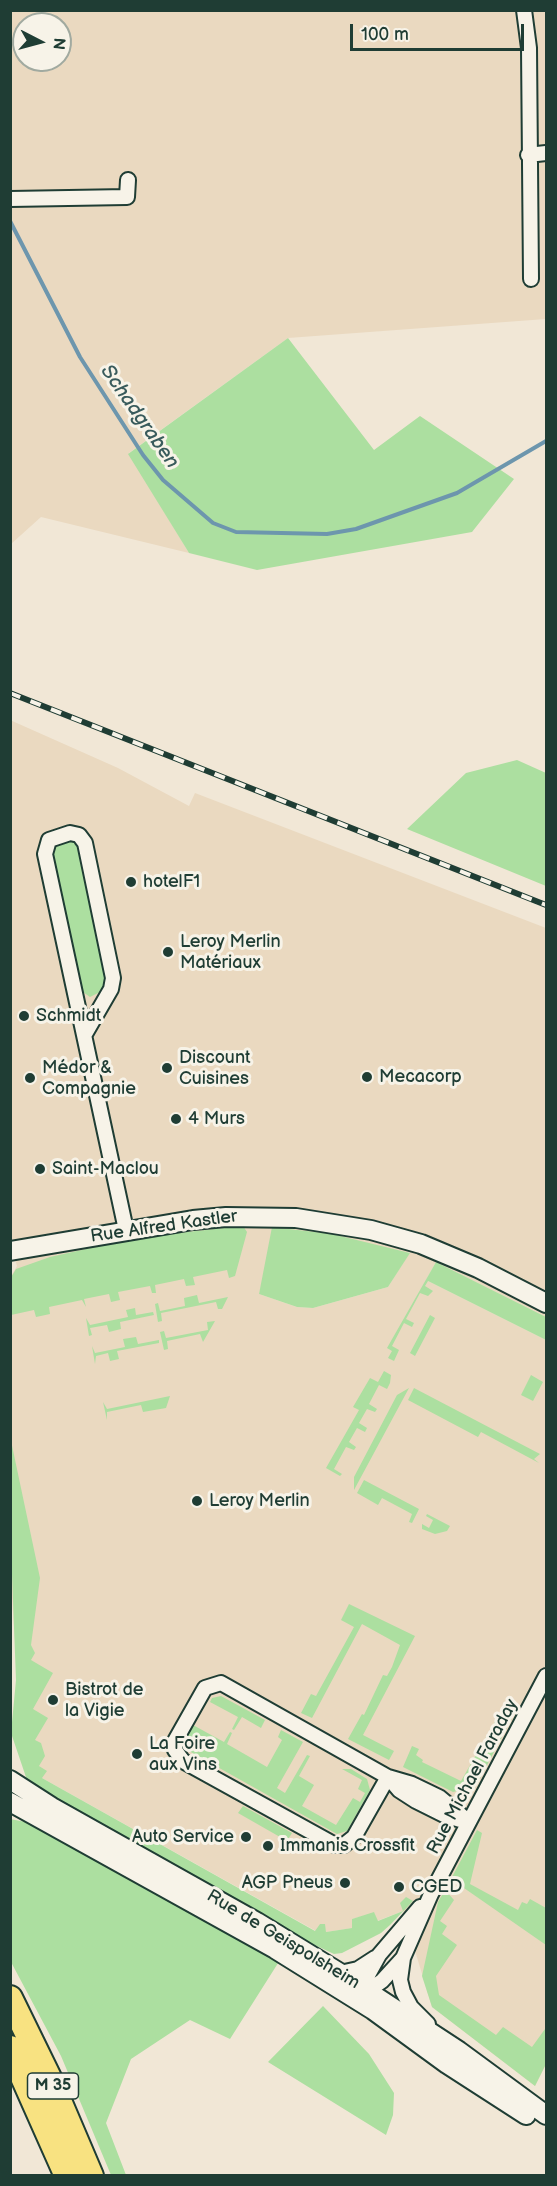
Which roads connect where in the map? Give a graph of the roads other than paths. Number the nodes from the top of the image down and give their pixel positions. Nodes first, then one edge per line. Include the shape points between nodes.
1 (524, 10) edge
2 (546, 153) edge
3 (528, 155) junction
4 (128, 180) dead end
5 (11, 199) edge
6 (531, 279) dead end
7 (85, 1034) junction
8 (126, 1230) junction
9 (54, 1244) junction
10 (15, 1248) edge
11 (10, 1264) edge
12 (546, 1303) edge
13 (546, 1676) edge
14 (388, 1777) junction
15 (10, 1780) edge
16 (10, 1802) edge
17 (469, 1822) junction
18 (431, 1894) junction
19 (379, 1955) junction
20 (404, 1958) junction
21 (340, 1973) junction
22 (362, 1992) junction
23 (10, 1998) edge
24 (10, 2049) edge
25 (459, 2051) junction
26 (546, 2115) edge
27 (546, 2127) edge
28 (67, 2175) edge
29 (91, 2175) edge

1 - 3 street via 529,48
2 - 3 street
3 - 6 street
4 - 5 street via 128,197
7 - 7 street via 111,989 113,978 85,843 70,832 49,840 45,854
7 - 8 street
8 - 9 main road, Rue Alfred Kastler
8 - 12 main road, Rue Alfred Kastler via 226,1217 339,1223 435,1249
9 - 10 main road, Rue Alfred Kastler
9 - 11 main road, Rue Alfred Kastler
13 - 17 street, Rue Michael Faraday
14 - 14 street via 221,1683 205,1688 175,1741 175,1750 183,1761 335,1845 344,1845 354,1837
14 - 17 street via 439,1797
15 - 21 main road, Rue de Geispolsheim
16 - 22 main road, Rue de Geispolsheim via 275,1949
17 - 18 street, Rue Michael Faraday
18 - 19 street, Rue Michael Faraday
18 - 20 street, Rue Michael Faraday
19 - 21 street, Rue Michael Faraday via 358,1969
19 - 22 street, Rue Michael Faraday
20 - 22 street, Rue Michael Faraday
20 - 25 street, Rue Michael Faraday via 400,1980 406,2000
21 - 22 main road, Rue de Geispolsheim
22 - 25 main road, Rue de Geispolsheim
22 - 27 main road, Rue de Geispolsheim via 447,2064
23 - 29 highway, M 35
24 - 28 highway, M 35
25 - 26 main road, Rue de Geispolsheim

